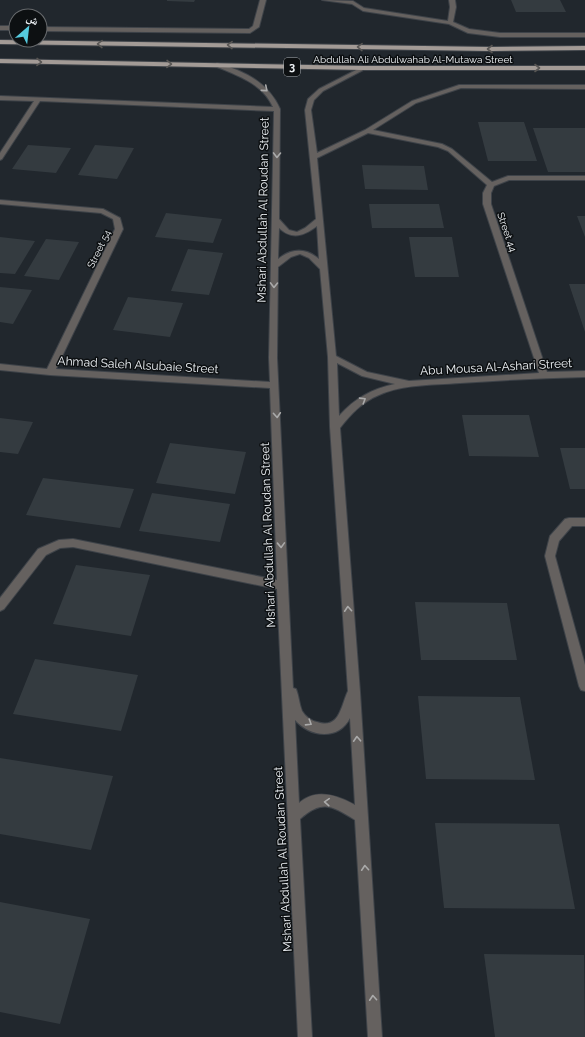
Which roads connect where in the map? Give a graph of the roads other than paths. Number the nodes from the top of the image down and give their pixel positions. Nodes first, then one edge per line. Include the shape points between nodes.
1 (263, 0) edge
2 (325, 0) edge
3 (452, 0) edge
4 (353, 1) edge
5 (450, 23) junction
6 (48, 29) edge
7 (585, 35) edge
8 (0, 42) edge
9 (585, 48) edge
10 (0, 62) edge
11 (218, 65) junction
12 (364, 68) junction
13 (585, 68) edge
14 (585, 87) edge
15 (0, 98) edge
16 (39, 99) junction
17 (278, 109) junction
18 (367, 131) junction
19 (314, 157) junction
20 (0, 158) edge
21 (585, 178) edge
22 (491, 185) junction
23 (0, 202) edge
24 (320, 218) junction
25 (275, 219) junction
26 (275, 266) junction
27 (324, 268) junction
28 (332, 357) junction
29 (0, 367) edge
30 (50, 372) junction
31 (585, 374) edge
32 (544, 375) junction
33 (408, 384) junction
34 (275, 385) junction
35 (335, 426) junction
36 (585, 522) edge
37 (282, 586) junction
38 (0, 606) edge
39 (287, 678) junction
40 (585, 686) edge
41 (354, 692) junction
42 (294, 816) junction
43 (361, 816) junction
44 (305, 1037) edge
45 (375, 1037) edge

1 - 6 street via 256,27 250,31
2 - 4 street
3 - 5 street
4 - 5 street via 363,9
5 - 7 street via 468,31 500,35
9 -> 8 main road, Abdullah Ali Abdulwahab Al-Mutawa Street / 3
10 -> 11 main road, Abdullah Ali Abdulwahab Al-Mutawa Street / 3
11 - 12 main road, Abdullah Ali Abdulwahab Al-Mutawa Street / 3
11 -> 17 street, Mshari Abdullah Al Roudan Street via 248,78 268,91
12 -> 13 main road, Abdullah Ali Abdulwahab Al-Mutawa Street / 3
12 - 19 street via 332,84 311,99 308,110
14 - 18 street via 461,86 414,102
15 - 16 street
16 - 17 street
16 - 20 street
17 -> 25 street, Mshari Abdullah Al Roudan Street
18 - 19 street
18 - 22 street via 440,145 450,150
19 - 24 street
21 - 22 street via 508,178
22 - 32 street, Street 44 via 487,204
23 - 30 street, Street 54 via 103,211 116,218 119,229
24 - 25 street via 306,232 299,235 282,228
24 - 27 street
25 - 26 street, Mshari Abdullah Al Roudan Street
26 - 27 street via 284,256 295,252 314,256
26 -> 34 street, Mshari Abdullah Al Roudan Street
27 - 28 street
28 - 33 street, Abu Mousa Al-Ashari Street via 365,374
28 - 35 street
29 - 30 street, Ahmad Saleh Alsubaie Street
30 - 34 street, Ahmad Saleh Alsubaie Street
31 - 32 street, Abu Mousa Al-Ashari Street
32 - 33 street, Abu Mousa Al-Ashari Street
35 -> 33 street, Abu Mousa Al-Ashari Street via 363,399
34 -> 37 street, Mshari Abdullah Al Roudan Street
41 -> 35 street
36 - 40 street via 570,522 554,540 550,556
37 - 38 street via 73,543 59,544 42,552
37 - 39 street, Mshari Abdullah Al Roudan Street
39 -> 41 street via 299,716 311,726 328,730 343,720
39 - 42 street, Mshari Abdullah Al Roudan Street
43 -> 41 street
43 -> 42 street via 327,800 309,803
42 - 44 street, Mshari Abdullah Al Roudan Street
45 -> 43 street

